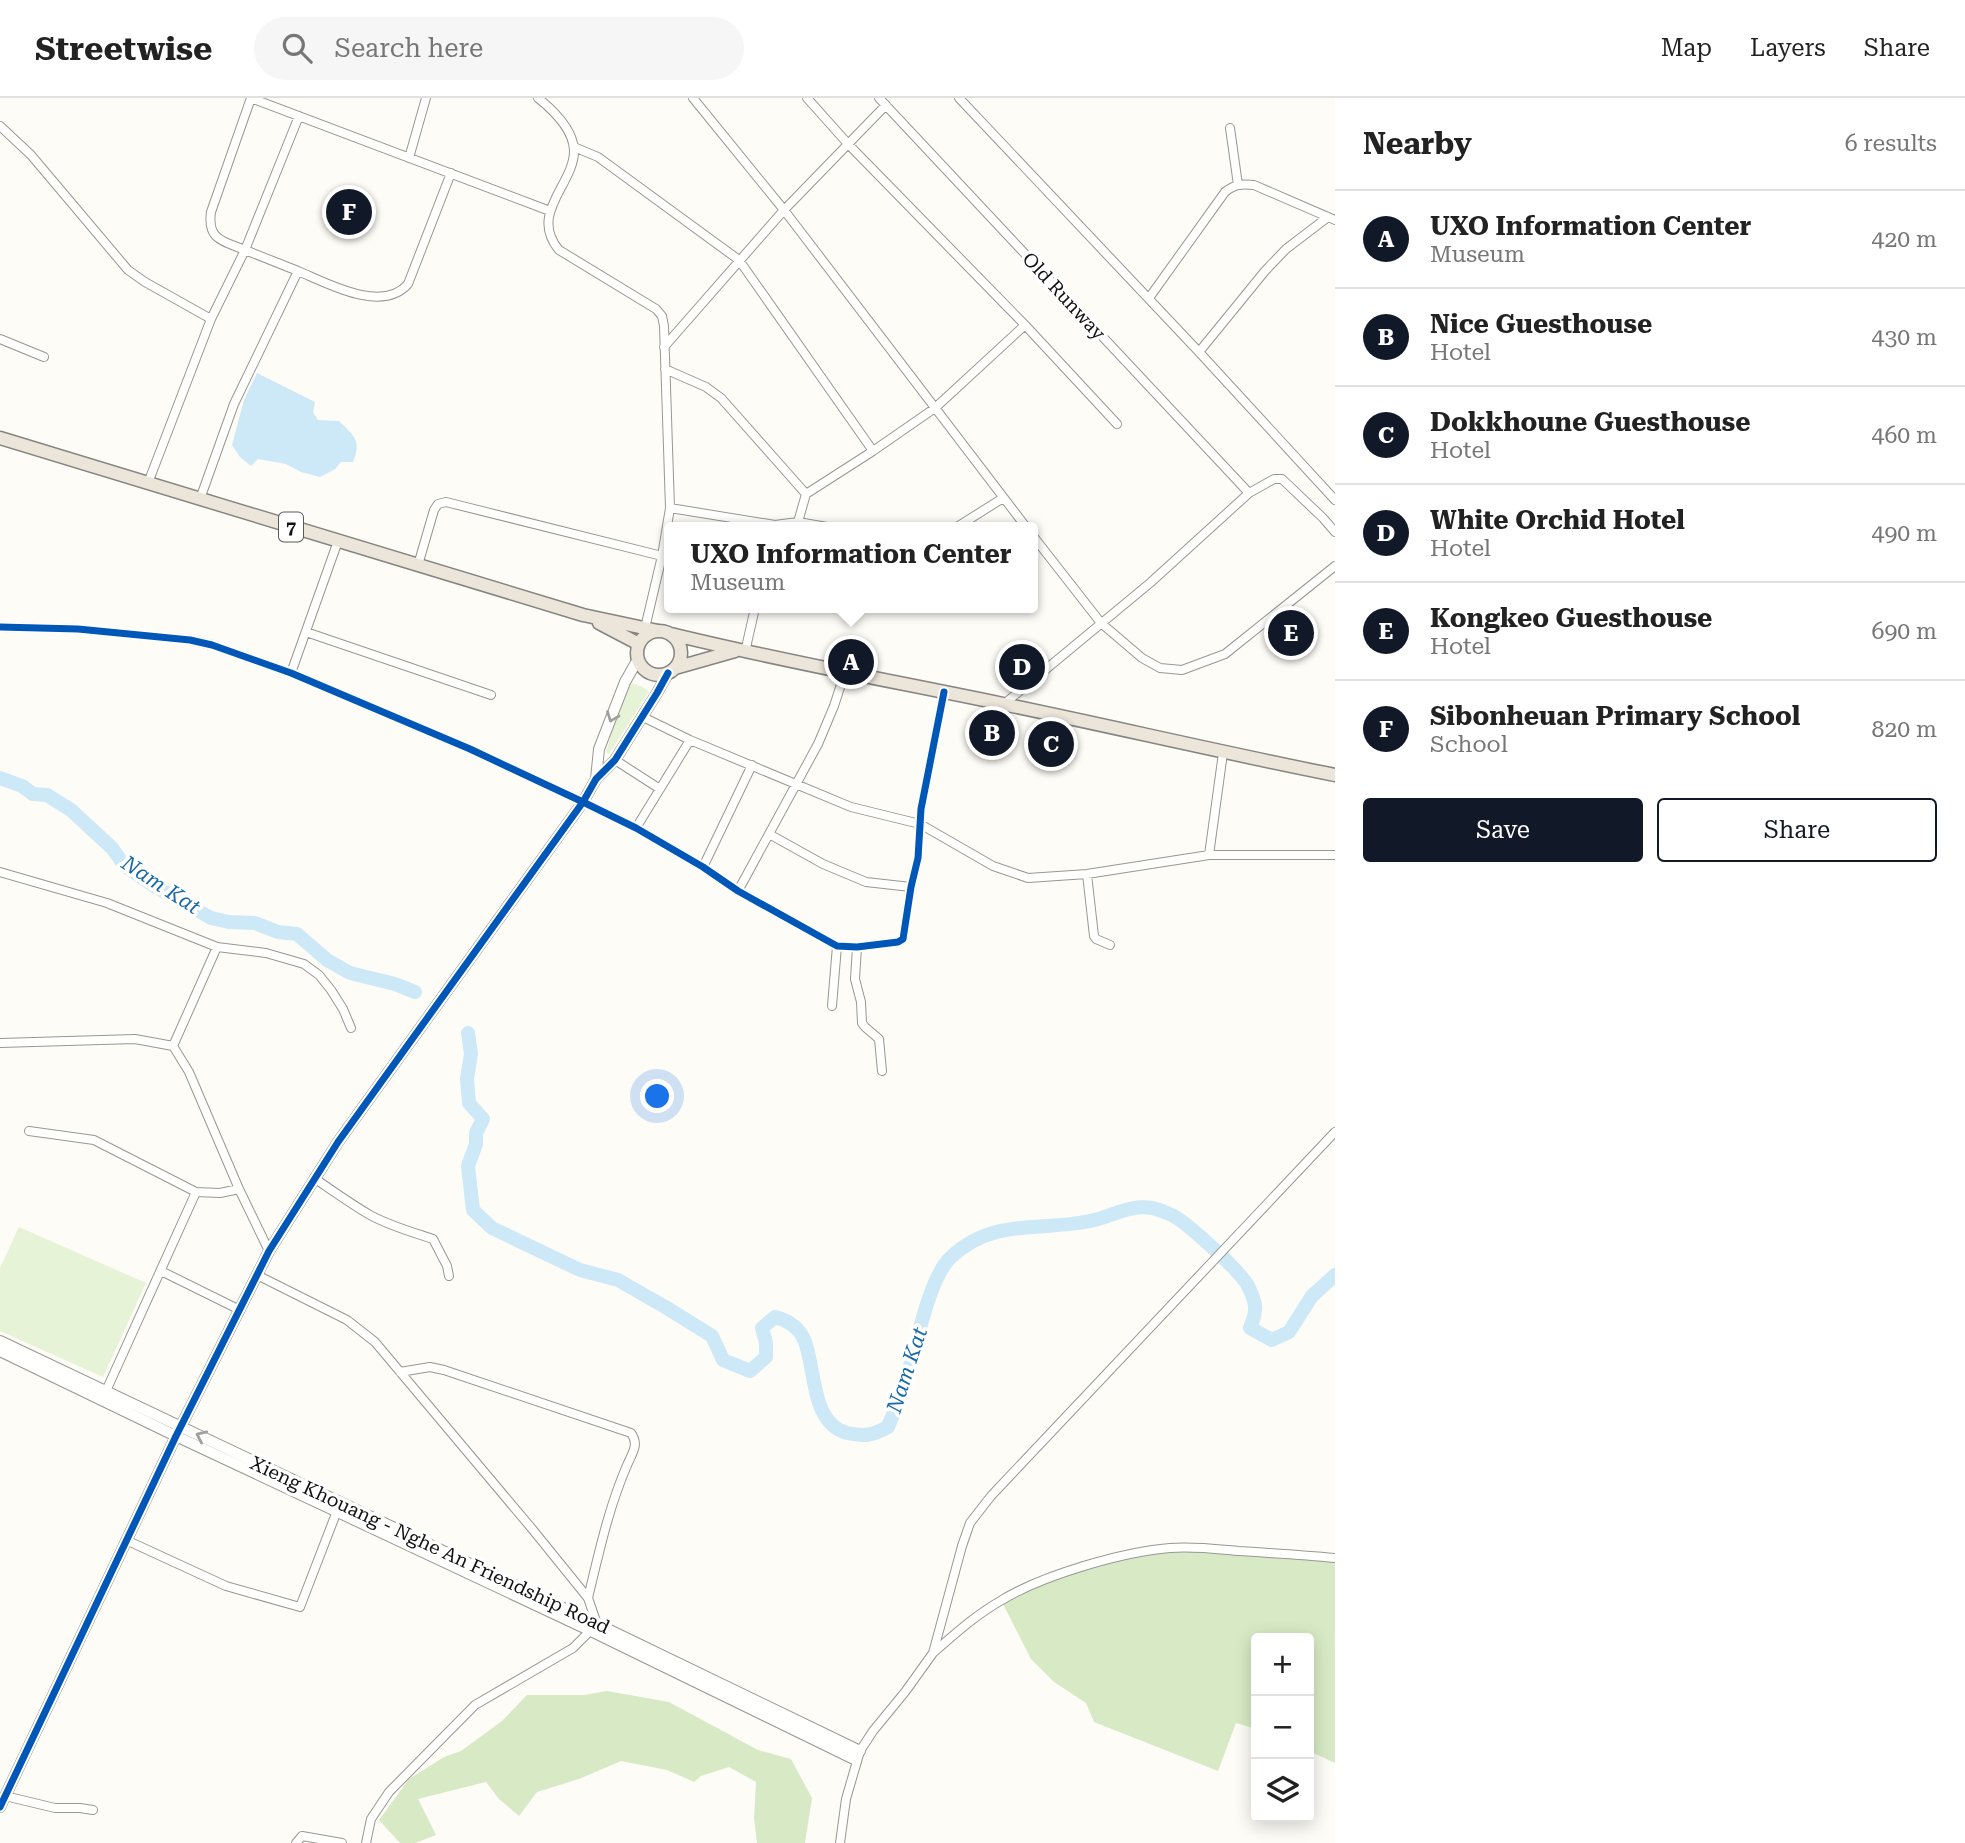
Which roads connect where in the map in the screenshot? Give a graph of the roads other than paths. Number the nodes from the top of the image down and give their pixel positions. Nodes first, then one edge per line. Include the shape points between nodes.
1 (426, 98) edge
2 (538, 98) edge
3 (693, 98) edge
4 (807, 98) edge
5 (879, 98) edge
6 (959, 98) edge
7 (886, 105) junction
8 (299, 116) junction
9 (0, 126) edge
10 (1230, 128) dead end
11 (849, 145) junction
12 (574, 147) junction
13 (409, 158) junction
14 (451, 173) junction
15 (1238, 185) junction
16 (784, 209) junction
17 (550, 211) junction
18 (1332, 218) edge
19 (245, 250) junction
20 (739, 260) junction
21 (298, 271) junction
22 (1149, 298) junction
23 (211, 319) junction
24 (1025, 325) junction
25 (0, 339) edge
26 (664, 347) junction
27 (1199, 352) junction
28 (44, 357) dead end
29 (665, 369) junction
30 (935, 408) junction
31 (1117, 424) dead end
32 (0, 438) edge
33 (873, 451) junction
34 (148, 483) junction
35 (1249, 493) junction
36 (807, 494) junction
37 (1003, 498) junction
38 (200, 499) junction
39 (1335, 500) edge
40 (670, 508) junction
41 (668, 522) edge
42 (752, 522) edge
43 (798, 522) edge
44 (965, 522) edge
45 (1022, 522) edge
46 (1335, 532) edge
47 (338, 541) junction
48 (1038, 542) edge
49 (664, 544) edge
50 (662, 556) junction
51 (418, 565) junction
52 (1335, 566) edge
53 (753, 613) edge
54 (583, 615) junction
55 (1101, 622) junction
56 (0, 627) edge
57 (658, 631) junction
58 (306, 632) junction
59 (639, 644) junction
60 (741, 651) junction
61 (638, 659) junction
62 (671, 670) junction
63 (845, 672) junction
64 (291, 674) junction
65 (944, 692) junction
66 (491, 695) dead end
67 (1004, 704) junction
68 (643, 717) junction
69 (690, 740) junction
70 (1223, 752) junction
71 (615, 760) junction
72 (752, 765) junction
73 (1335, 775) edge
74 (596, 779) junction
75 (795, 783) junction
76 (660, 789) junction
77 (583, 802) junction
78 (920, 824) junction
79 (636, 828) junction
80 (769, 834) junction
81 (1209, 855) junction
82 (1335, 855) edge
83 (703, 867) junction
84 (0, 872) edge
85 (1087, 874) junction
86 (911, 887) junction
87 (738, 891) junction
88 (1110, 945) dead end
89 (837, 946) junction
90 (217, 947) junction
91 (857, 947) junction
92 (832, 1006) dead end
93 (351, 1028) dead end
94 (0, 1043) edge
95 (173, 1046) junction
96 (882, 1071) dead end
97 (29, 1131) dead end
98 (1335, 1132) edge
99 (314, 1178) junction
100 (239, 1189) junction
101 (196, 1192) junction
102 (269, 1251) junction
103 (161, 1271) junction
104 (257, 1275) junction
105 (449, 1276) dead end
106 (240, 1310) junction
107 (0, 1341) edge
108 (0, 1351) edge
109 (400, 1372) junction
110 (106, 1391) junction
111 (178, 1431) junction
112 (337, 1511) junction
113 (126, 1540) junction
114 (1335, 1558) edge
115 (588, 1598) junction
116 (594, 1628) junction
117 (933, 1653) junction
118 (858, 1756) junction
119 (5, 1796) junction
120 (0, 1807) edge
121 (93, 1810) dead end
122 (296, 1843) edge
123 (342, 1843) edge
124 (366, 1843) edge
125 (840, 1843) edge

1 - 13 street
2 - 12 street via 570,133
3 - 16 street
4 - 11 street
5 - 7 street, Old Runway
6 - 22 street
7 - 11 street
7 - 35 street, Old Runway
8 - 13 street
8 - 19 street
8 - 19 street via 251,98 209,226 225,242
9 - 23 street via 31,155 128,270
10 - 15 street
11 - 16 street
11 - 24 street
12 - 17 street
12 - 20 street via 598,158
13 - 14 street
14 - 17 street
14 - 21 street via 402,291 354,294
15 - 18 street via 1254,185
15 - 22 street via 1225,192
16 - 20 street
16 - 30 street
17 - 26 street via 548,228 559,250 662,316
18 - 27 street via 1286,249
19 - 21 street
19 - 23 street
20 - 26 street
20 - 33 street
21 - 38 street via 234,404
22 - 27 street
23 - 34 street
24 - 30 street
24 - 31 street
25 - 28 street
26 - 29 street
27 - 39 street
29 - 36 street via 720,398
29 - 40 street
30 - 33 street
30 - 37 street
32 - 34 highway, 7
33 - 36 street
34 - 38 highway, 7
35 - 46 street via 1282,479
35 - 55 street
36 - 43 street
37 - 44 street
37 - 45 street
38 - 47 highway, 7
40 - 41 street
40 - 42 street
47 - 51 highway, 7
47 - 58 street
48 - 55 street
49 - 50 street
50 - 51 street via 446,502 434,510
50 - 57 street
51 - 54 highway, 7
52 - 55 street via 1225,654 1182,670 1160,668 1142,658
53 - 60 street
54 - 57 highway, 7
54 - 59 highway, 7
55 - 67 street
56 - 64 street via 190,640
57 - 59 highway
57 - 60 highway, 7
57 - 62 highway via 677,640 681,648 681,659
58 - 64 street
58 - 66 street
59 - 61 highway
60 - 62 highway, 7
60 - 63 highway, 7
61 - 62 highway via 653,673
61 -> 74 street via 599,749
62 - 68 street
63 - 65 highway, 7
63 - 75 street via 818,744
64 - 77 street
65 - 67 highway, 7
65 - 78 street
67 - 70 highway, 7
68 - 69 street
68 - 71 street
69 - 72 street
69 - 76 street
70 - 73 highway, 7
70 - 81 street
71 - 74 street
71 - 76 street
72 - 75 street
72 - 83 street
74 - 77 street
75 - 78 street via 851,807
75 - 80 street
76 - 79 street
77 - 79 street
77 - 99 street
78 - 85 street via 1006,872 1028,878
78 - 86 street
79 - 83 street
80 - 86 street via 866,882
80 - 87 street
81 - 82 street
81 - 85 street
83 - 87 street
84 - 90 street via 107,903
85 - 88 street via 1094,936
86 - 91 street via 903,939
87 - 89 street
89 - 91 street
89 - 92 street
90 - 93 street via 266,953 304,964 331,990
90 - 95 street
91 - 96 street via 855,978 862,1023 880,1039
94 - 95 street via 135,1039
95 - 100 street via 189,1072
97 - 101 street via 94,1139
98 - 117 street via 970,1523
99 - 102 street
99 - 105 street via 372,1216 433,1239
100 - 101 street
100 - 102 street
101 - 103 street
102 - 104 street
103 - 106 street
103 - 110 street
104 - 106 street
104 - 109 street via 347,1320 375,1342
106 - 111 street
107 - 110 street, Xieng Khouang - Nghe An Friendship Road
108 - 111 street, Xieng Khouang - Nghe An Friendship Road
109 - 115 street
109 - 115 street via 429,1367 444,1370 631,1433 636,1444 603,1535
110 - 111 street, Xieng Khouang - Nghe An Friendship Road
111 - 112 street, Xieng Khouang - Nghe An Friendship Road
111 - 113 street
116 -> 111 street, Xieng Khouang - Nghe An Friendship Road
112 - 113 street via 300,1607 226,1586
112 - 116 street, Xieng Khouang - Nghe An Friendship Road
113 - 119 street
114 - 117 street via 1198,1548 1127,1555 1003,1599
115 - 116 street
116 - 118 street, Xieng Khouang - Nghe An Friendship Road
116 - 124 street via 573,1648 475,1705 389,1793 371,1819
117 - 118 street
118 - 125 street
119 - 120 street
119 - 121 street via 55,1808
122 - 123 street via 302,1836

